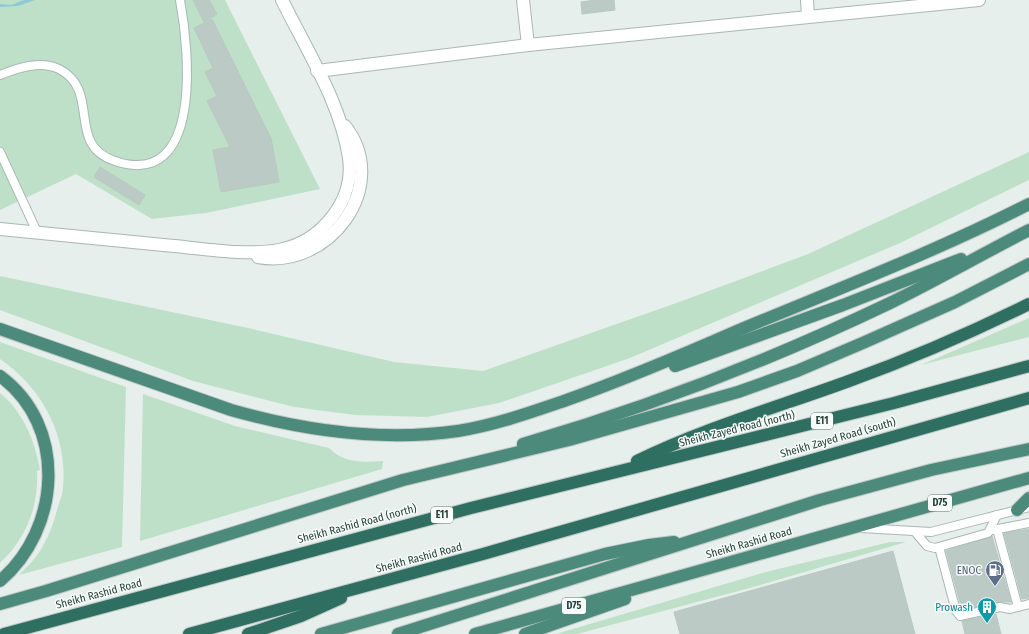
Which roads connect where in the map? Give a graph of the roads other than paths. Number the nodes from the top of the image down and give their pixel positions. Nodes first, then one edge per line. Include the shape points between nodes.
1 (180, 0) edge
2 (282, 0) edge
3 (523, 0) edge
4 (807, 0) edge
5 (979, 0) edge
6 (808, 16) junction
7 (528, 45) junction
8 (317, 71) junction
9 (0, 75) edge
10 (0, 152) edge
11 (1029, 204) edge
12 (0, 229) edge
13 (1029, 230) edge
14 (37, 232) junction
15 (1010, 239) junction
16 (1029, 264) edge
17 (1029, 304) edge
18 (0, 329) edge
19 (1029, 366) edge
20 (0, 376) edge
21 (618, 382) junction
22 (1029, 398) edge
23 (1029, 449) edge
24 (443, 470) junction
25 (614, 472) junction
26 (1029, 478) edge
27 (1029, 498) edge
28 (655, 504) joint
29 (1029, 507) edge
30 (1017, 510) junction
31 (997, 515) junction
32 (1029, 523) edge
33 (852, 527) junction
34 (994, 530) junction
35 (916, 532) junction
36 (695, 542) junction
37 (939, 547) junction
38 (672, 578) junction
39 (0, 581) edge
40 (365, 586) junction
41 (0, 604) edge
42 (1029, 604) edge
43 (1018, 608) junction
44 (4, 634) edge
45 (189, 634) edge
46 (248, 634) edge
47 (321, 634) edge
48 (398, 634) edge
49 (475, 634) edge
50 (525, 634) edge

1 - 9 lane via 186,103 177,139 169,151 158,160 144,164 129,164 101,155 91,144 85,130 84,102 79,88 59,69 31,65
2 - 8 street
3 - 7 street
4 - 6 street
5 - 6 street
6 - 7 street
7 - 8 street
8 - 14 street via 340,120 354,141 360,160 360,181 356,200 347,219 334,235 323,243 299,255 279,259 260,258 236,251
10 - 14 lane
11 - 21 highway via 936,248
12 - 14 street
13 - 15 highway
15 - 21 highway via 843,305 675,366
15 - 24 highway via 883,306 715,379 623,413
16 - 24 highway via 910,322 797,371 753,387 569,440
17 - 25 highway via 894,364 696,435
18 - 21 highway via 231,410 297,426 361,434 425,434 485,426 540,410
19 - 25 highway, Sheikh Zayed Road (north) / E11 via 894,403
20 - 39 highway via 23,399 38,424 47,452 49,481 45,510 34,539 17,564
22 - 28 highway, Sheikh Zayed Road (south)
23 - 36 highway via 876,484
24 - 41 highway
25 - 44 highway, Sheikh Rashid Road (north) / E11 via 455,512
26 - 33 highway, Sheikh Rashid Road / D75
27 - 30 highway
28 - 40 highway, Sheikh Rashid Road
29 - 30 lane
30 - 31 lane
31 - 34 lane
31 - 35 lane via 931,532
32 - 34 lane
33 - 35 lane
33 - 38 highway, Sheikh Rashid Road / D75
34 - 37 lane
34 - 43 lane
35 - 37 lane via 927,546
36 - 47 highway via 649,545 605,554
36 - 48 highway
37 - 43 lane via 956,611 960,616 1000,607
38 - 49 highway, Sheikh Rashid Road / D75
38 - 50 highway via 621,600
40 - 45 highway, Sheikh Rashid Road
40 - 46 highway via 301,616
42 - 43 lane

